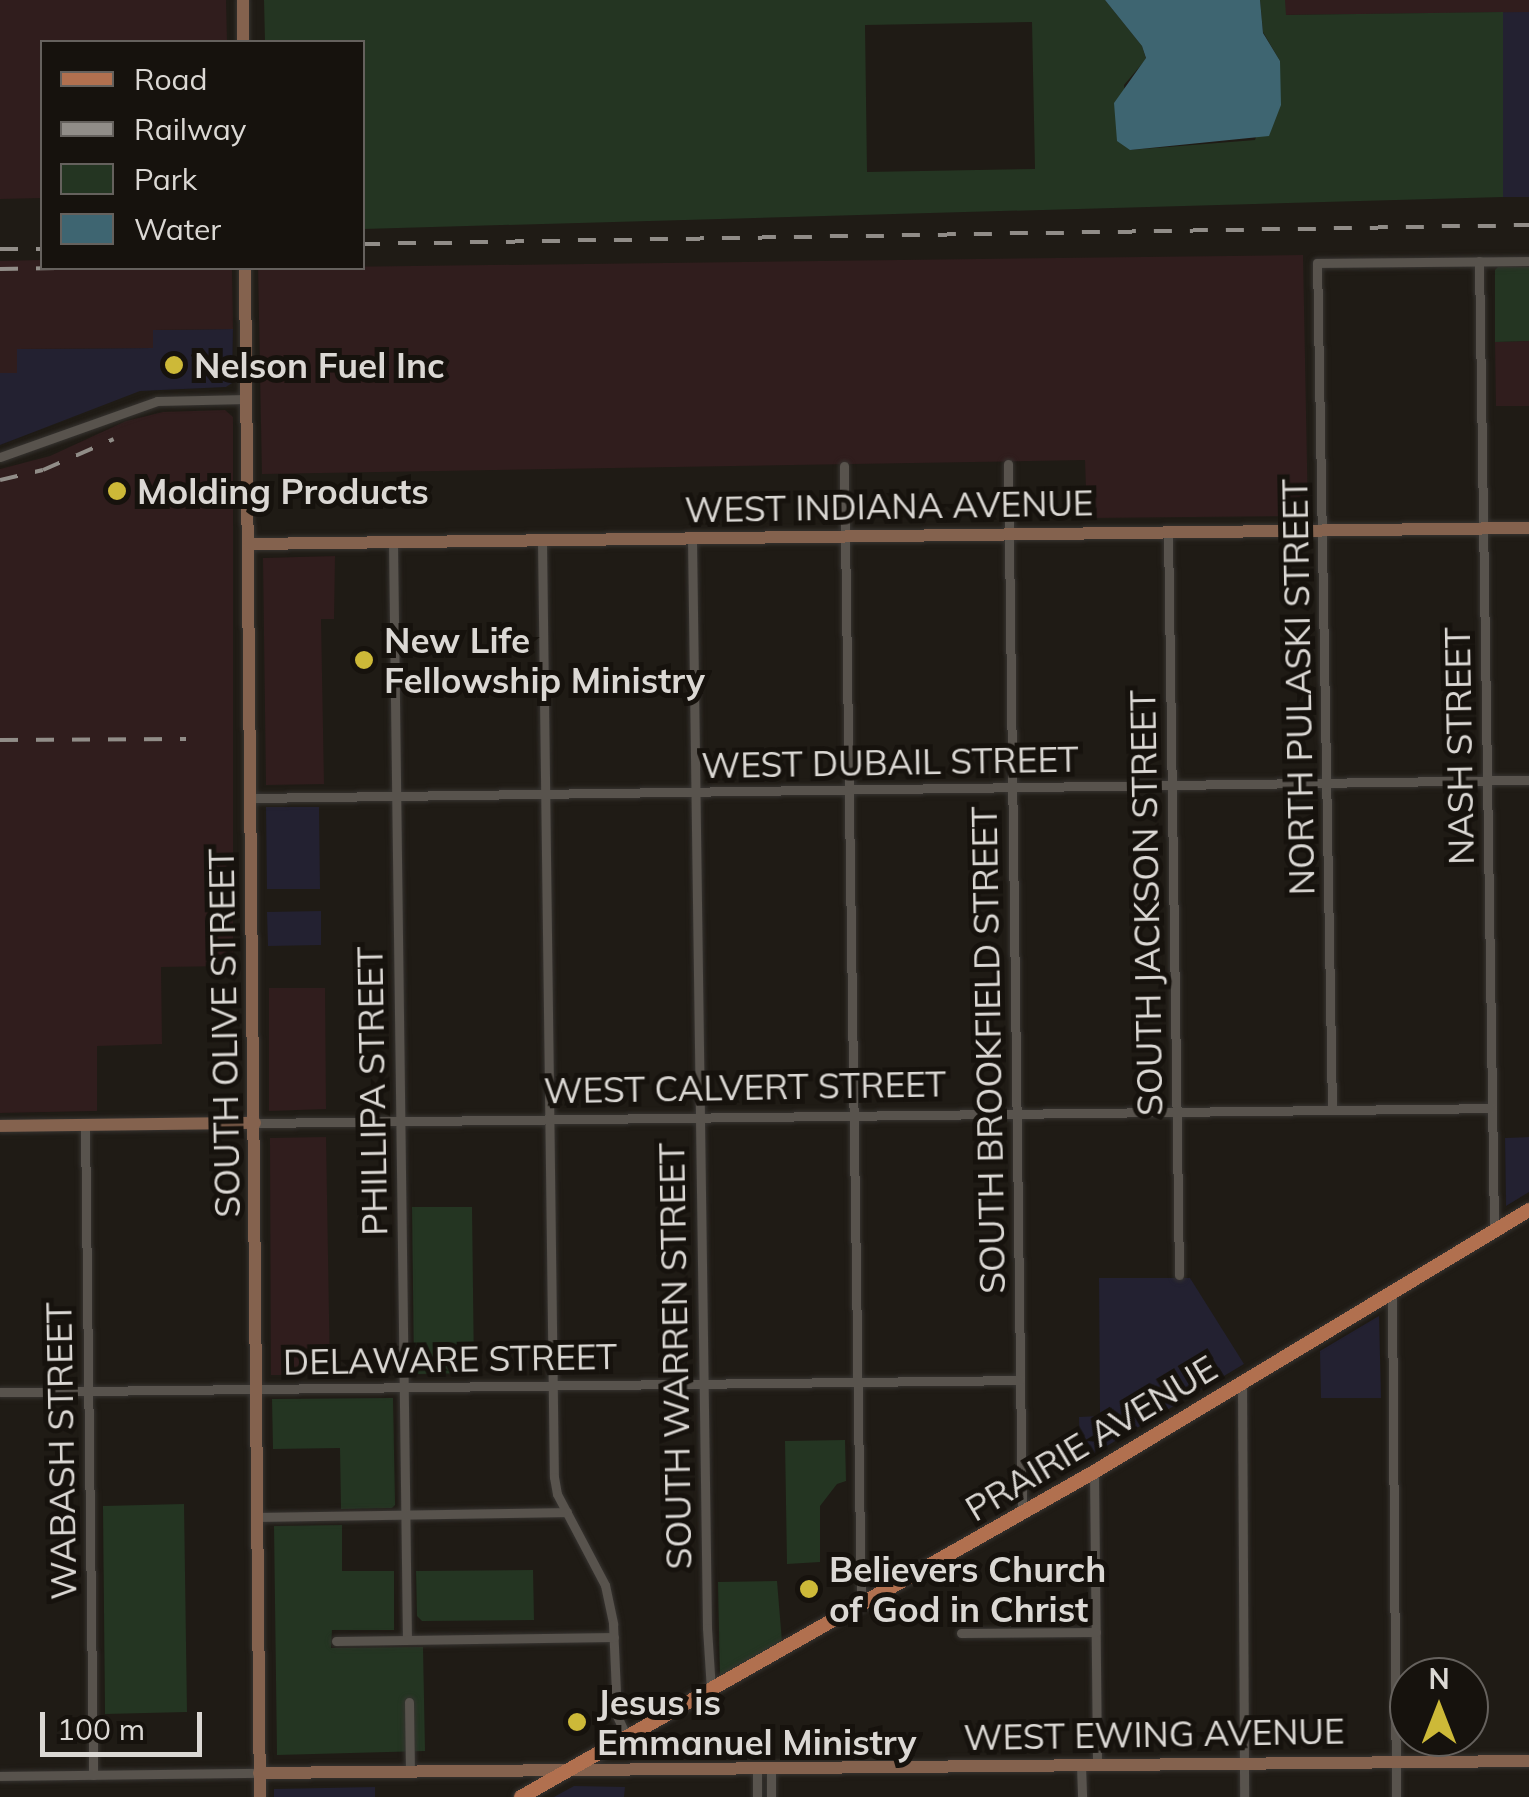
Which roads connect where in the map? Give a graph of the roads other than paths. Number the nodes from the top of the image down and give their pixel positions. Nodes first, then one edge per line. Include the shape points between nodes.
1 (243, 0) edge
2 (243, 40) edge
3 (1529, 260) edge
4 (1479, 261) junction
5 (245, 270) edge
6 (247, 399) junction
7 (0, 456) edge
8 (1008, 464) dead end
9 (844, 466) dead end
10 (1483, 528) junction
11 (1529, 528) edge
12 (1323, 531) junction
13 (1168, 532) junction
14 (1008, 534) junction
15 (844, 537) junction
16 (692, 539) junction
17 (542, 541) junction
18 (393, 543) junction
19 (250, 544) junction
20 (1529, 780) edge
21 (1487, 781) junction
22 (1328, 783) junction
23 (1172, 785) junction
24 (1012, 788) junction
25 (847, 789) junction
26 (695, 792) junction
27 (545, 793) junction
28 (396, 796) junction
29 (251, 798) junction
30 (1492, 1108) junction
31 (1332, 1110) junction
32 (1177, 1112) junction
33 (1016, 1114) junction
34 (852, 1115) junction
35 (700, 1118) junction
36 (550, 1119) junction
37 (400, 1122) junction
38 (255, 1123) junction
39 (0, 1126) edge
40 (85, 1126) junction
41 (1529, 1210) edge
42 (1494, 1230) junction
43 (1179, 1274) dead end
44 (1392, 1292) junction
45 (856, 1380) junction
46 (1020, 1380) junction
47 (704, 1384) junction
48 (1242, 1384) junction
49 (553, 1385) junction
50 (404, 1388) junction
51 (258, 1389) junction
52 (88, 1390) junction
53 (0, 1392) edge
54 (1094, 1472) junction
55 (567, 1512) junction
56 (1022, 1514) junction
57 (405, 1516) junction
58 (260, 1517) junction
59 (862, 1607) junction
60 (961, 1632) dead end
61 (1096, 1632) junction
62 (614, 1637) junction
63 (407, 1640) junction
64 (336, 1641) dead end
65 (712, 1691) junction
66 (409, 1702) dead end
67 (627, 1738) junction
68 (1529, 1761) edge
69 (1396, 1762) junction
70 (1245, 1763) junction
71 (1081, 1764) junction
72 (1098, 1764) junction
73 (764, 1768) junction
74 (570, 1770) junction
75 (410, 1771) junction
76 (259, 1773) junction
77 (93, 1775) junction
78 (0, 1776) edge
79 (260, 1797) edge
80 (520, 1797) edge
81 (757, 1797) edge
82 (771, 1797) edge
83 (1082, 1797) edge
84 (1244, 1797) edge
85 (1396, 1797) edge

1 - 2 street
3 - 4 street
4 - 10 street, NASH STREET
4 - 12 street, NORTH PULASKI STREET via 1317,263
5 - 6 street, SOUTH OLIVE STREET
6 - 7 street via 157,401
6 - 19 street, SOUTH OLIVE STREET
8 - 14 street, SOUTH BROOKFIELD STREET
9 - 15 street
10 - 11 street, WEST INDIANA AVENUE
10 - 12 street, WEST INDIANA AVENUE
10 - 21 street, NASH STREET
12 - 13 street, WEST INDIANA AVENUE
12 - 22 street, NORTH PULASKI STREET
13 - 14 street, WEST INDIANA AVENUE
13 - 23 street, SOUTH JACKSON STREET
14 - 15 street, WEST INDIANA AVENUE
14 - 24 street, SOUTH BROOKFIELD STREET
15 - 16 street, WEST INDIANA AVENUE
15 - 25 street
16 - 17 street, WEST INDIANA AVENUE
16 - 26 street, SOUTH WARREN STREET
17 - 18 street, WEST INDIANA AVENUE
17 - 27 street
18 - 19 street, WEST INDIANA AVENUE
18 - 28 street, PHILLIPA STREET
19 - 29 street, SOUTH OLIVE STREET
20 - 21 street, WEST DUBAIL STREET
21 - 22 street, WEST DUBAIL STREET
21 - 30 street, NASH STREET
22 - 23 street, WEST DUBAIL STREET
22 - 31 street, NORTH PULASKI STREET
23 - 24 street, WEST DUBAIL STREET
23 - 32 street, SOUTH JACKSON STREET
24 - 25 street, WEST DUBAIL STREET
24 - 33 street, SOUTH BROOKFIELD STREET
25 - 26 street, WEST DUBAIL STREET
25 - 34 street
26 - 27 street, WEST DUBAIL STREET
26 - 35 street, SOUTH WARREN STREET
27 - 28 street, WEST DUBAIL STREET
27 - 36 street
28 - 29 street, WEST DUBAIL STREET
28 - 37 street, PHILLIPA STREET
29 - 38 street, SOUTH OLIVE STREET
30 - 31 street, WEST CALVERT STREET
30 - 42 street, NASH STREET
31 - 32 street, WEST CALVERT STREET
32 - 33 street, WEST CALVERT STREET
32 - 43 street, SOUTH JACKSON STREET
33 - 34 street, WEST CALVERT STREET
33 - 46 street, SOUTH BROOKFIELD STREET
34 - 35 street, WEST CALVERT STREET
34 - 45 street
35 - 36 street, WEST CALVERT STREET
35 - 47 street, SOUTH WARREN STREET
36 - 37 street, WEST CALVERT STREET
36 - 49 street
37 - 38 street, WEST CALVERT STREET
37 - 50 street, PHILLIPA STREET
38 - 40 street, WEST CALVERT STREET
38 - 51 street, SOUTH OLIVE STREET
39 - 40 street, WEST CALVERT STREET
40 - 52 street, WABASH STREET
41 - 42 main road, PRAIRIE AVENUE
42 - 44 main road, PRAIRIE AVENUE
44 - 48 main road, PRAIRIE AVENUE
44 - 69 street
45 - 46 street, DELAWARE STREET
45 - 47 street, DELAWARE STREET
45 - 59 street
46 - 56 street, SOUTH BROOKFIELD STREET
47 - 49 street, DELAWARE STREET
47 - 65 street, SOUTH WARREN STREET
48 - 54 main road, PRAIRIE AVENUE
48 - 70 street
49 - 50 street, DELAWARE STREET
49 - 55 street via 554,1477
50 - 51 street, DELAWARE STREET
50 - 57 street, PHILLIPA STREET
51 - 52 street, DELAWARE STREET
51 - 58 street, SOUTH OLIVE STREET
52 - 53 street, DELAWARE STREET
52 - 77 street, WABASH STREET
54 - 56 main road, PRAIRIE AVENUE
54 - 61 street
55 - 57 street
55 - 62 street via 600,1571
56 - 59 main road, PRAIRIE AVENUE
57 - 58 street
57 - 63 street, PHILLIPA STREET
58 - 76 street, SOUTH OLIVE STREET
59 - 65 main road, PRAIRIE AVENUE
60 - 61 street
61 - 72 street
62 - 63 street
62 - 67 street via 618,1716
63 - 64 street
65 - 67 main road, PRAIRIE AVENUE
66 - 75 street
67 - 74 main road, PRAIRIE AVENUE
68 - 69 street, WEST EWING AVENUE
69 - 70 street, WEST EWING AVENUE
69 - 85 street
70 - 72 street, WEST EWING AVENUE
70 - 84 street
71 - 72 street, WEST EWING AVENUE
71 - 73 street, WEST EWING AVENUE
71 - 83 street
73 - 74 street, WEST EWING AVENUE
73 - 81 street
73 - 82 street
74 - 75 street, WEST EWING AVENUE
74 - 80 main road, PRAIRIE AVENUE
75 - 76 street, WEST EWING AVENUE
76 - 77 street, WEST EWING AVENUE
76 - 79 street, SOUTH OLIVE STREET
77 - 78 street, WEST EWING AVENUE

